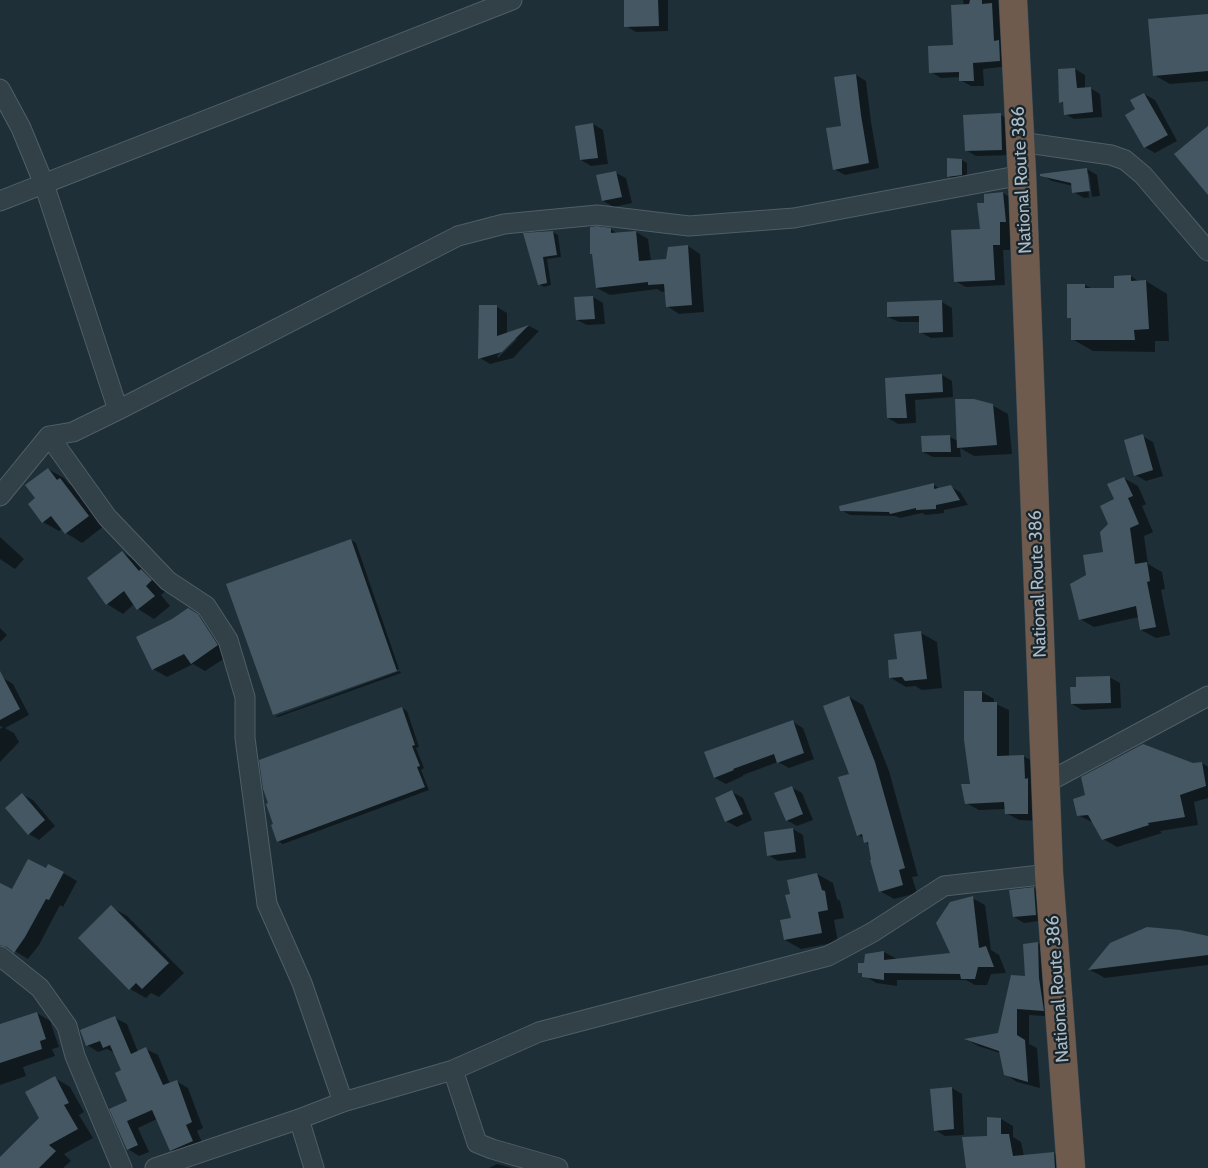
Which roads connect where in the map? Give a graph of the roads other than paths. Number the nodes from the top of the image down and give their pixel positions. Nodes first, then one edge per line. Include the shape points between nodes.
1 (512, 0) edge
2 (1013, 0) edge
3 (0, 89) edge
4 (1020, 142) junction
5 (1022, 175) junction
6 (44, 184) junction
7 (0, 201) edge
8 (1208, 251) edge
9 (118, 410) junction
10 (49, 436) junction
11 (0, 496) edge
12 (1208, 696) edge
13 (1046, 783) junction
14 (1049, 874) junction
15 (0, 956) edge
16 (453, 1070) junction
17 (343, 1102) junction
18 (299, 1119) junction
19 (122, 1168) edge
20 (155, 1168) edge
21 (314, 1168) edge
22 (558, 1168) edge
23 (1071, 1168) edge

1 - 6 street
2 - 4 highway, National Route 386
3 - 6 street via 21,128
4 - 5 highway, National Route 386
4 - 8 street via 1111,155 1125,160 1143,175
5 - 9 street via 794,218 689,226 597,215 504,224 458,236
5 - 13 highway, National Route 386
6 - 7 street
6 - 9 street
9 - 10 street via 73,432
10 - 11 street
10 - 17 street via 107,517 168,581 206,606 228,640 245,697 245,738 267,904 302,983
12 - 13 street
13 - 14 highway, National Route 386
14 - 16 street via 944,886 873,932 828,956 539,1032
14 - 23 highway, National Route 386
15 - 19 street via 40,988 67,1026 74,1056
16 - 17 street
16 - 22 street via 476,1143
17 - 18 street
18 - 20 street
18 - 21 street

